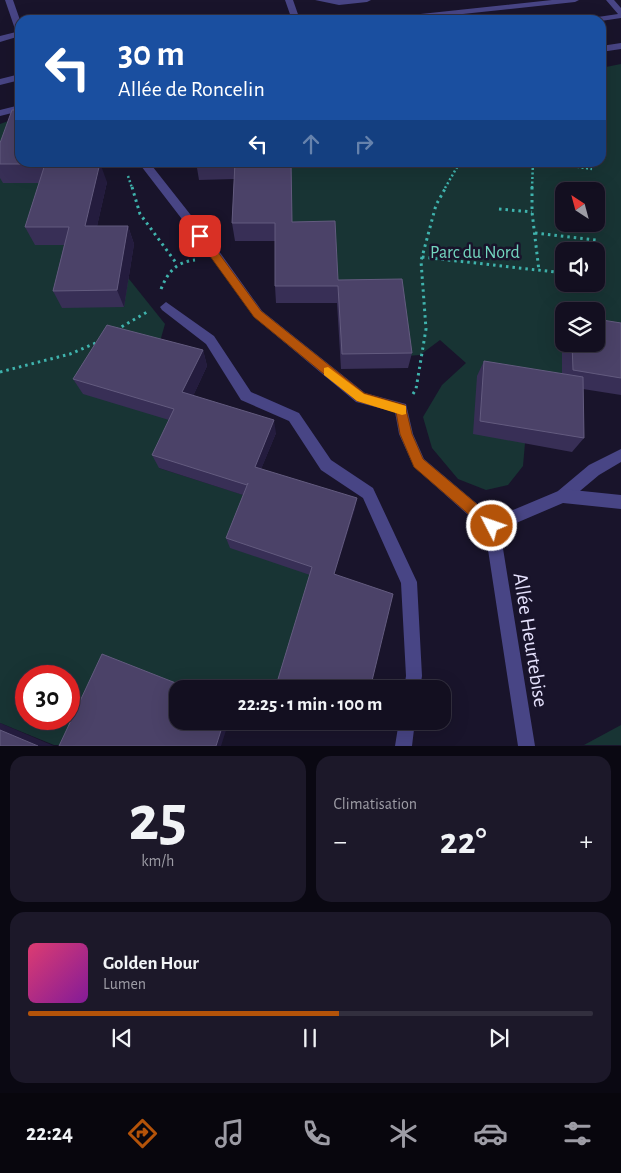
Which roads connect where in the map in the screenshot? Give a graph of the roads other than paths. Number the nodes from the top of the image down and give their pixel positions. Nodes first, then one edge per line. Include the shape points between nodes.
1 (9, 0) edge
2 (289, 0) edge
3 (319, 0) edge
4 (367, 0) edge
5 (575, 0) edge
6 (610, 0) edge
7 (294, 15) edge
8 (431, 15) edge
9 (621, 15) edge
10 (15, 18) edge
11 (606, 18) edge
12 (15, 34) edge
13 (0, 39) edge
14 (621, 46) edge
15 (606, 48) edge
16 (15, 78) edge
17 (0, 82) edge
18 (15, 109) edge
19 (0, 113) edge
20 (147, 167) edge
21 (166, 307) road end
22 (621, 454) edge
23 (563, 496) junction
24 (621, 502) edge
25 (492, 526) junction
26 (413, 680) edge
27 (406, 730) edge
28 (403, 746) edge
29 (527, 746) edge

1 - 10 street
2 - 7 street
3 - 4 street via 339,3
5 - 8 street
6 - 9 street
9 - 11 street
12 - 13 street
14 - 15 street
16 - 17 street
18 - 19 street
20 - 25 street via 258,314 361,398 401,408 406,434 419,463
21 - 26 street via 210,340 246,396 294,417 326,465 368,493 409,582
22 - 23 street via 594,470
23 - 24 street
23 - 25 street
25 - 29 street, Allée Heurtebise
27 - 28 street

